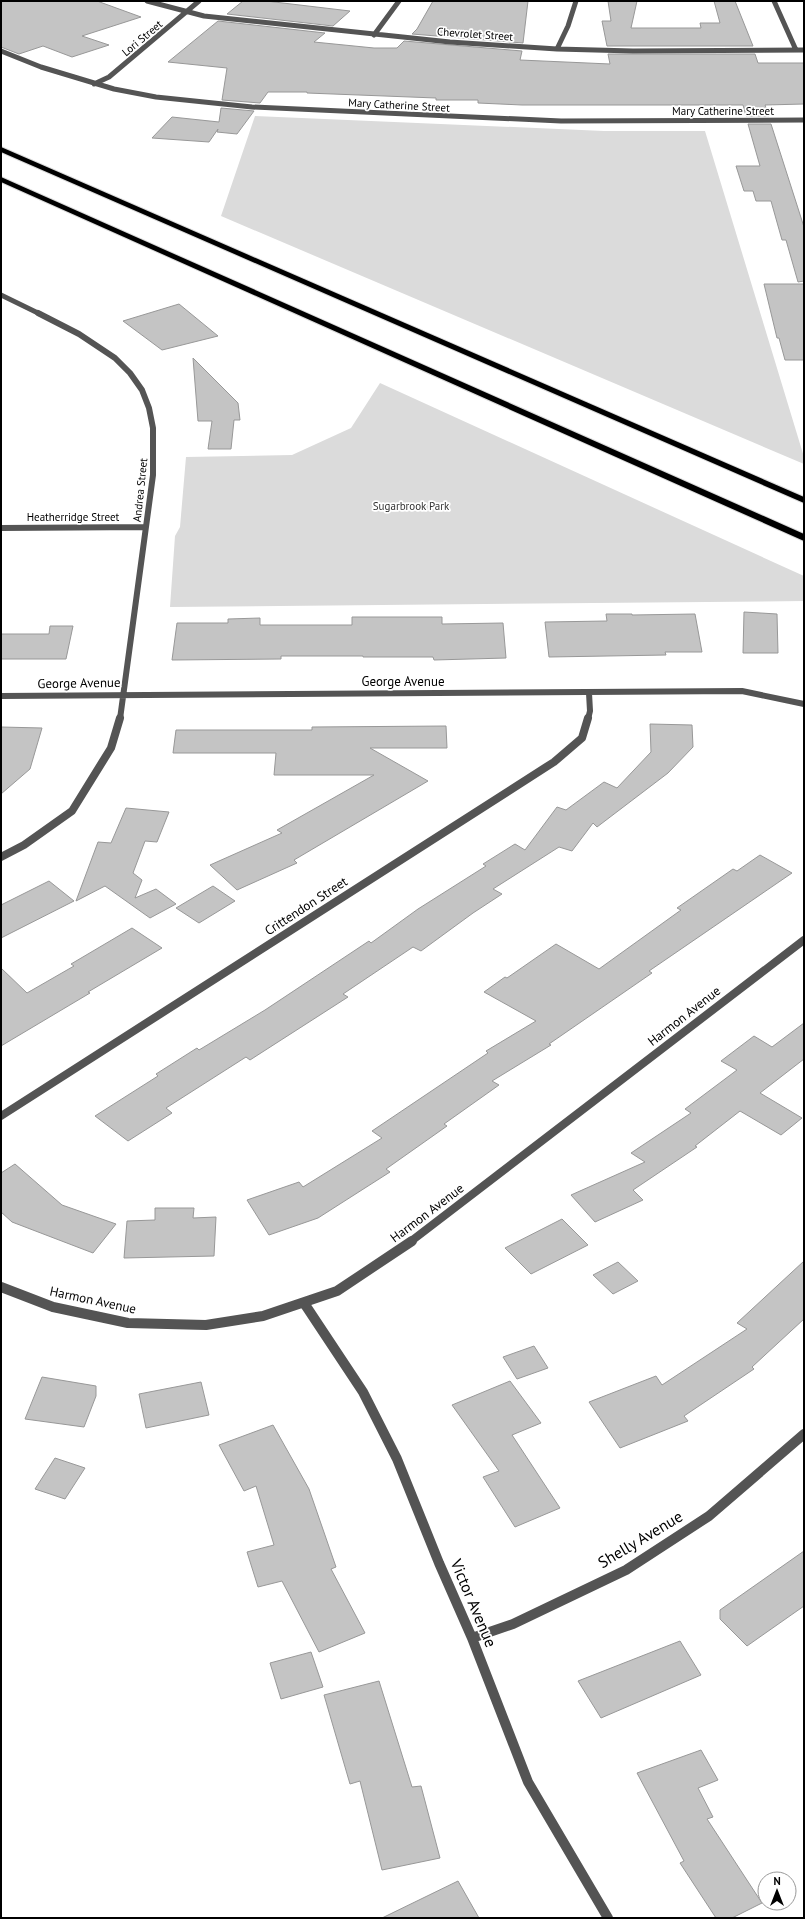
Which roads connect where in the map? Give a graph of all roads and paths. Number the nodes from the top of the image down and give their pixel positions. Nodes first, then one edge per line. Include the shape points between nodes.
1 (147, 1) edge
2 (199, 1) edge
3 (399, 1) edge
4 (576, 1) edge
5 (774, 1) edge
6 (187, 11) junction
7 (374, 35) junction
8 (557, 49) junction
9 (796, 50) junction
10 (804, 50) edge
11 (1, 51) edge
12 (94, 84) junction
13 (804, 120) edge
14 (1, 149) edge
15 (1, 179) edge
16 (1, 295) edge
17 (804, 500) edge
18 (146, 526) junction
19 (1, 528) edge
20 (804, 538) edge
21 (589, 693) junction
22 (124, 694) junction
23 (1, 696) edge
24 (804, 704) edge
25 (1, 858) edge
26 (804, 940) edge
27 (1, 1116) edge
28 (1, 1287) edge
29 (304, 1303) junction
30 (804, 1434) edge
31 (472, 1638) junction
32 (608, 1918) edge

1 - 6 street, Chevrolet Street
2 - 6 street, Lori Street
3 - 7 street
4 - 8 street
5 - 9 street
6 - 7 street, Chevrolet Street via 204,16
6 - 12 street, Lori Street via 109,77
7 - 8 street, Chevrolet Street
8 - 9 street, Chevrolet Street
9 - 10 street, Chevrolet Street
11 - 12 street, Mary Catherine Street
12 - 13 street, Mary Catherine Street via 156,97 252,107 561,121
14 - 17 highway
15 - 20 highway
16 - 18 street, Andrea Street via 100,345 126,368 142,390 152,412 154,463
18 - 19 street, Heatherridge Street
18 - 22 street, Andrea Street
21 - 22 street, George Avenue
21 - 24 street, George Avenue via 742,691
21 - 27 street, Crittendon Street via 590,711 582,738 554,762
22 - 23 street, George Avenue
22 - 25 street, Andrea Street via 111,748 72,811
26 - 29 street, Harmon Avenue via 399,1251 337,1291
28 - 29 street, Harmon Avenue via 53,1307 128,1323 206,1325 263,1316
29 - 31 street, Victor Avenue via 363,1392 397,1458
30 - 31 street, Shelly Avenue via 709,1516 626,1570 513,1624
31 - 32 street, Victor Avenue via 528,1782

